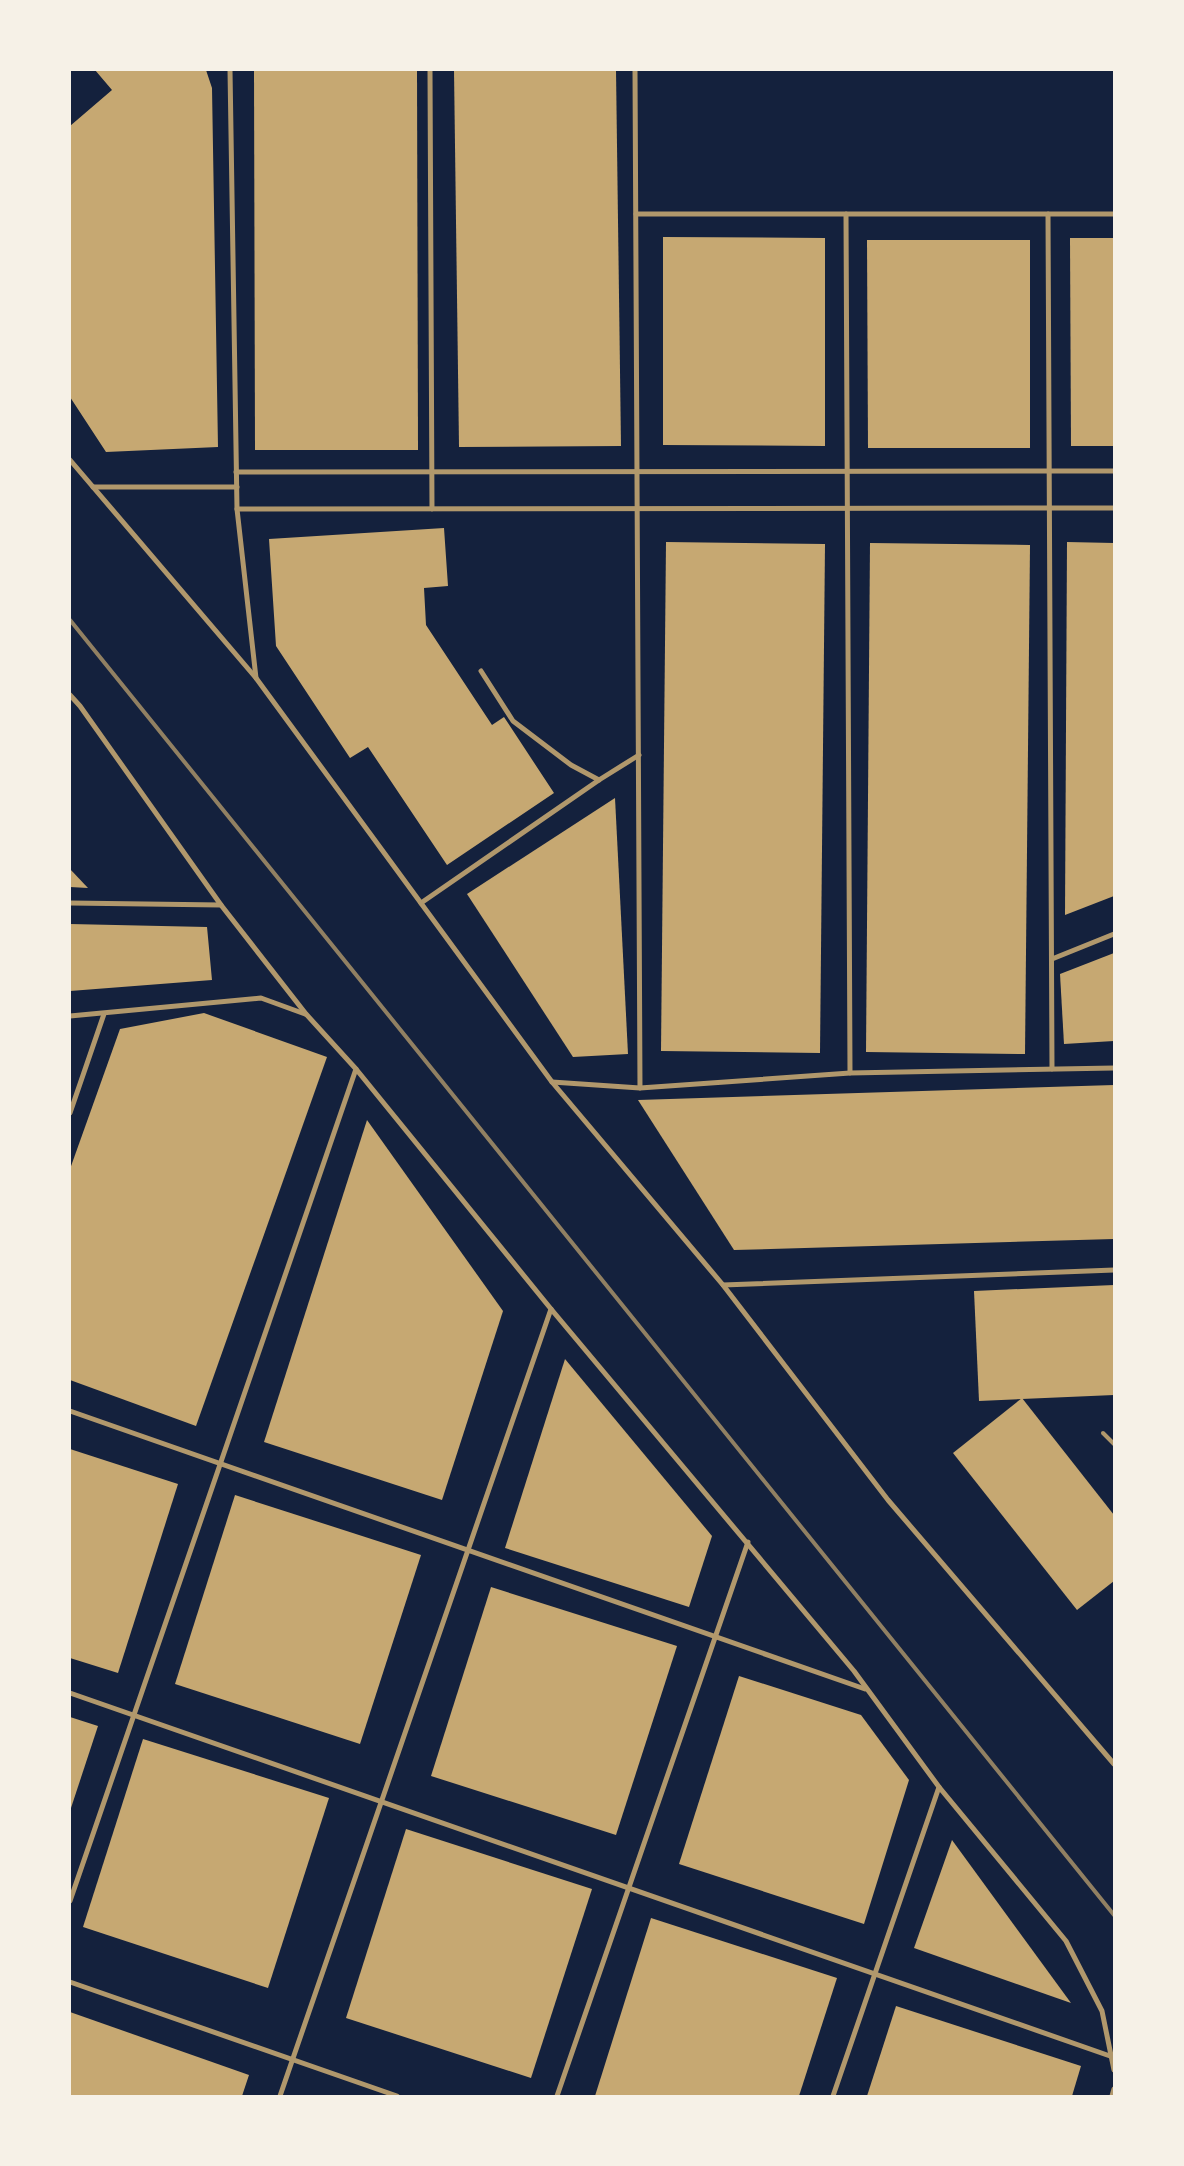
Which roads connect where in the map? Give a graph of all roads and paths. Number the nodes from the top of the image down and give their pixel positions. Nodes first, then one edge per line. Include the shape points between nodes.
1 (230, 70) edge
2 (430, 70) edge
3 (635, 70) edge
4 (636, 214) junction
5 (846, 214) junction
6 (1048, 214) junction
7 (1114, 214) edge
8 (70, 460) edge
9 (1050, 471) junction
10 (1114, 471) edge
11 (236, 472) junction
12 (433, 472) junction
13 (637, 472) junction
14 (847, 472) junction
15 (93, 487) junction
16 (236, 487) junction
17 (637, 508) junction
18 (847, 508) junction
19 (1050, 508) junction
20 (1114, 508) edge
21 (236, 509) junction
22 (432, 509) junction
23 (481, 671) dead end
24 (256, 678) junction
25 (70, 695) edge
26 (638, 755) junction
27 (599, 780) junction
28 (70, 902) edge
29 (420, 904) junction
30 (221, 905) junction
31 (1114, 934) edge
32 (1052, 959) junction
33 (104, 1014) junction
34 (306, 1014) junction
35 (70, 1016) edge
36 (1114, 1068) edge
37 (356, 1069) junction
38 (1052, 1069) junction
39 (850, 1073) junction
40 (552, 1082) junction
41 (640, 1088) junction
42 (70, 1113) edge
43 (1114, 1270) edge
44 (723, 1285) junction
45 (551, 1309) junction
46 (70, 1411) edge
47 (1103, 1433) dead end
48 (1114, 1444) edge
49 (220, 1464) junction
50 (748, 1542) junction
51 (469, 1550) junction
52 (715, 1636) junction
53 (866, 1689) junction
54 (70, 1694) edge
55 (134, 1716) junction
56 (1114, 1764) edge
57 (939, 1788) junction
58 (382, 1802) junction
59 (628, 1888) junction
60 (70, 1901) edge
61 (875, 1974) junction
62 (70, 1982) edge
63 (1110, 2056) junction
64 (293, 2060) junction
65 (1114, 2070) edge
66 (1114, 2089) edge
67 (280, 2096) edge
68 (397, 2096) edge
69 (557, 2096) edge
70 (833, 2096) edge
71 (1112, 2096) edge

1 - 11 street
2 - 12 street
3 - 4 street
4 - 5 street
4 - 13 street
5 - 6 street
5 - 14 street
6 - 7 street
6 - 9 street
8 - 15 street
9 - 10 street
9 - 14 street
9 - 19 street
11 - 12 street
11 - 16 street
12 - 13 street
12 - 22 street
13 - 14 street
13 - 17 street
14 - 18 street
15 - 16 street
15 - 24 street
16 - 21 street
17 - 18 street
17 - 22 street
17 - 26 street
18 - 19 street
18 - 39 street
19 - 20 street
19 - 32 street
21 - 22 street
21 - 24 street
23 - 27 street via 514,721 571,764
24 - 29 street
25 - 30 street
26 - 27 street
26 - 41 street
27 - 29 street
28 - 30 street
29 - 40 street
30 - 34 street
31 - 32 street
32 - 38 street
33 - 34 street via 261,998
33 - 35 street
33 - 42 street
34 - 37 street
36 - 38 street
37 - 45 street
37 - 49 street
38 - 39 street
39 - 41 street
40 - 41 street
40 - 44 street
43 - 44 street
44 - 56 street via 888,1500
45 - 50 street
45 - 51 street
46 - 49 street
47 - 48 lane
49 - 51 street
49 - 55 street
50 - 52 street
50 - 53 street
51 - 52 street
51 - 58 street
52 - 53 street
52 - 59 street
53 - 57 street
54 - 55 street
55 - 58 street
55 - 60 street
57 - 61 street
57 - 63 street via 1066,1941 1102,2011
58 - 59 street
58 - 64 street
59 - 61 street
59 - 69 street
61 - 63 street
61 - 70 street
62 - 64 street
63 - 65 street
64 - 67 street
64 - 68 street
66 - 71 street

